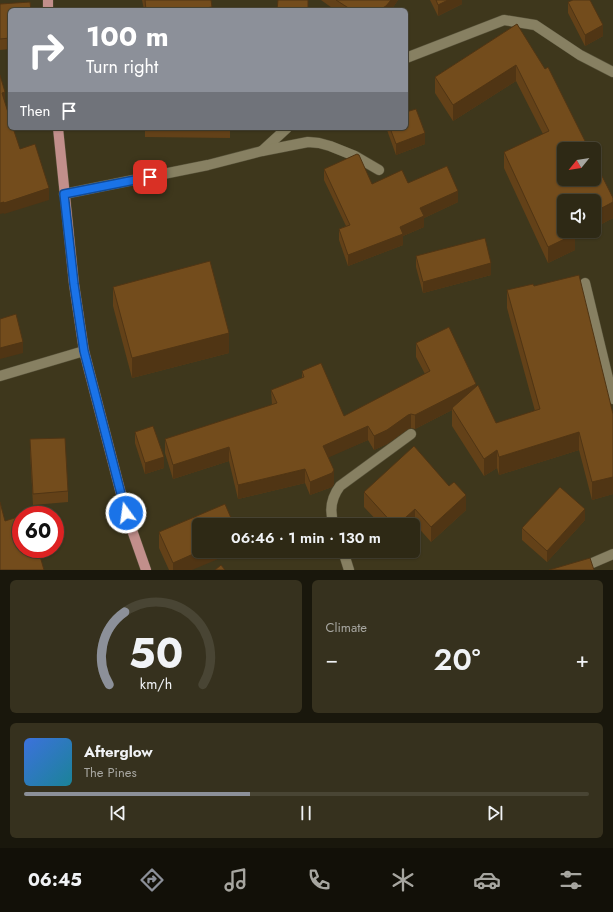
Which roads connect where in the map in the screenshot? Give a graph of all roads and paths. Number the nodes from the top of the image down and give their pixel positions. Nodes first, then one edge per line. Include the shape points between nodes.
1 (408, 57) edge
2 (613, 72) edge
3 (58, 130) edge
4 (285, 130) edge
5 (262, 151) junction
6 (378, 170) dead end
7 (64, 194) junction
8 (585, 283) dead end
9 (84, 351) junction
10 (0, 376) edge
11 (613, 399) edge
12 (411, 434) dead end
13 (331, 518) edge
14 (613, 554) edge
15 (345, 558) edge
16 (146, 570) edge
17 (349, 570) edge
18 (576, 570) edge

1 - 2 street via 504,20 535,25 580,55
3 - 7 main road
4 - 5 street
5 - 6 street via 308,142 319,143 355,156
5 - 7 street via 208,165
7 - 9 main road
8 - 11 street
9 - 10 street
9 - 16 main road via 126,513
12 - 13 street via 340,486 332,503
14 - 18 street
15 - 17 street

